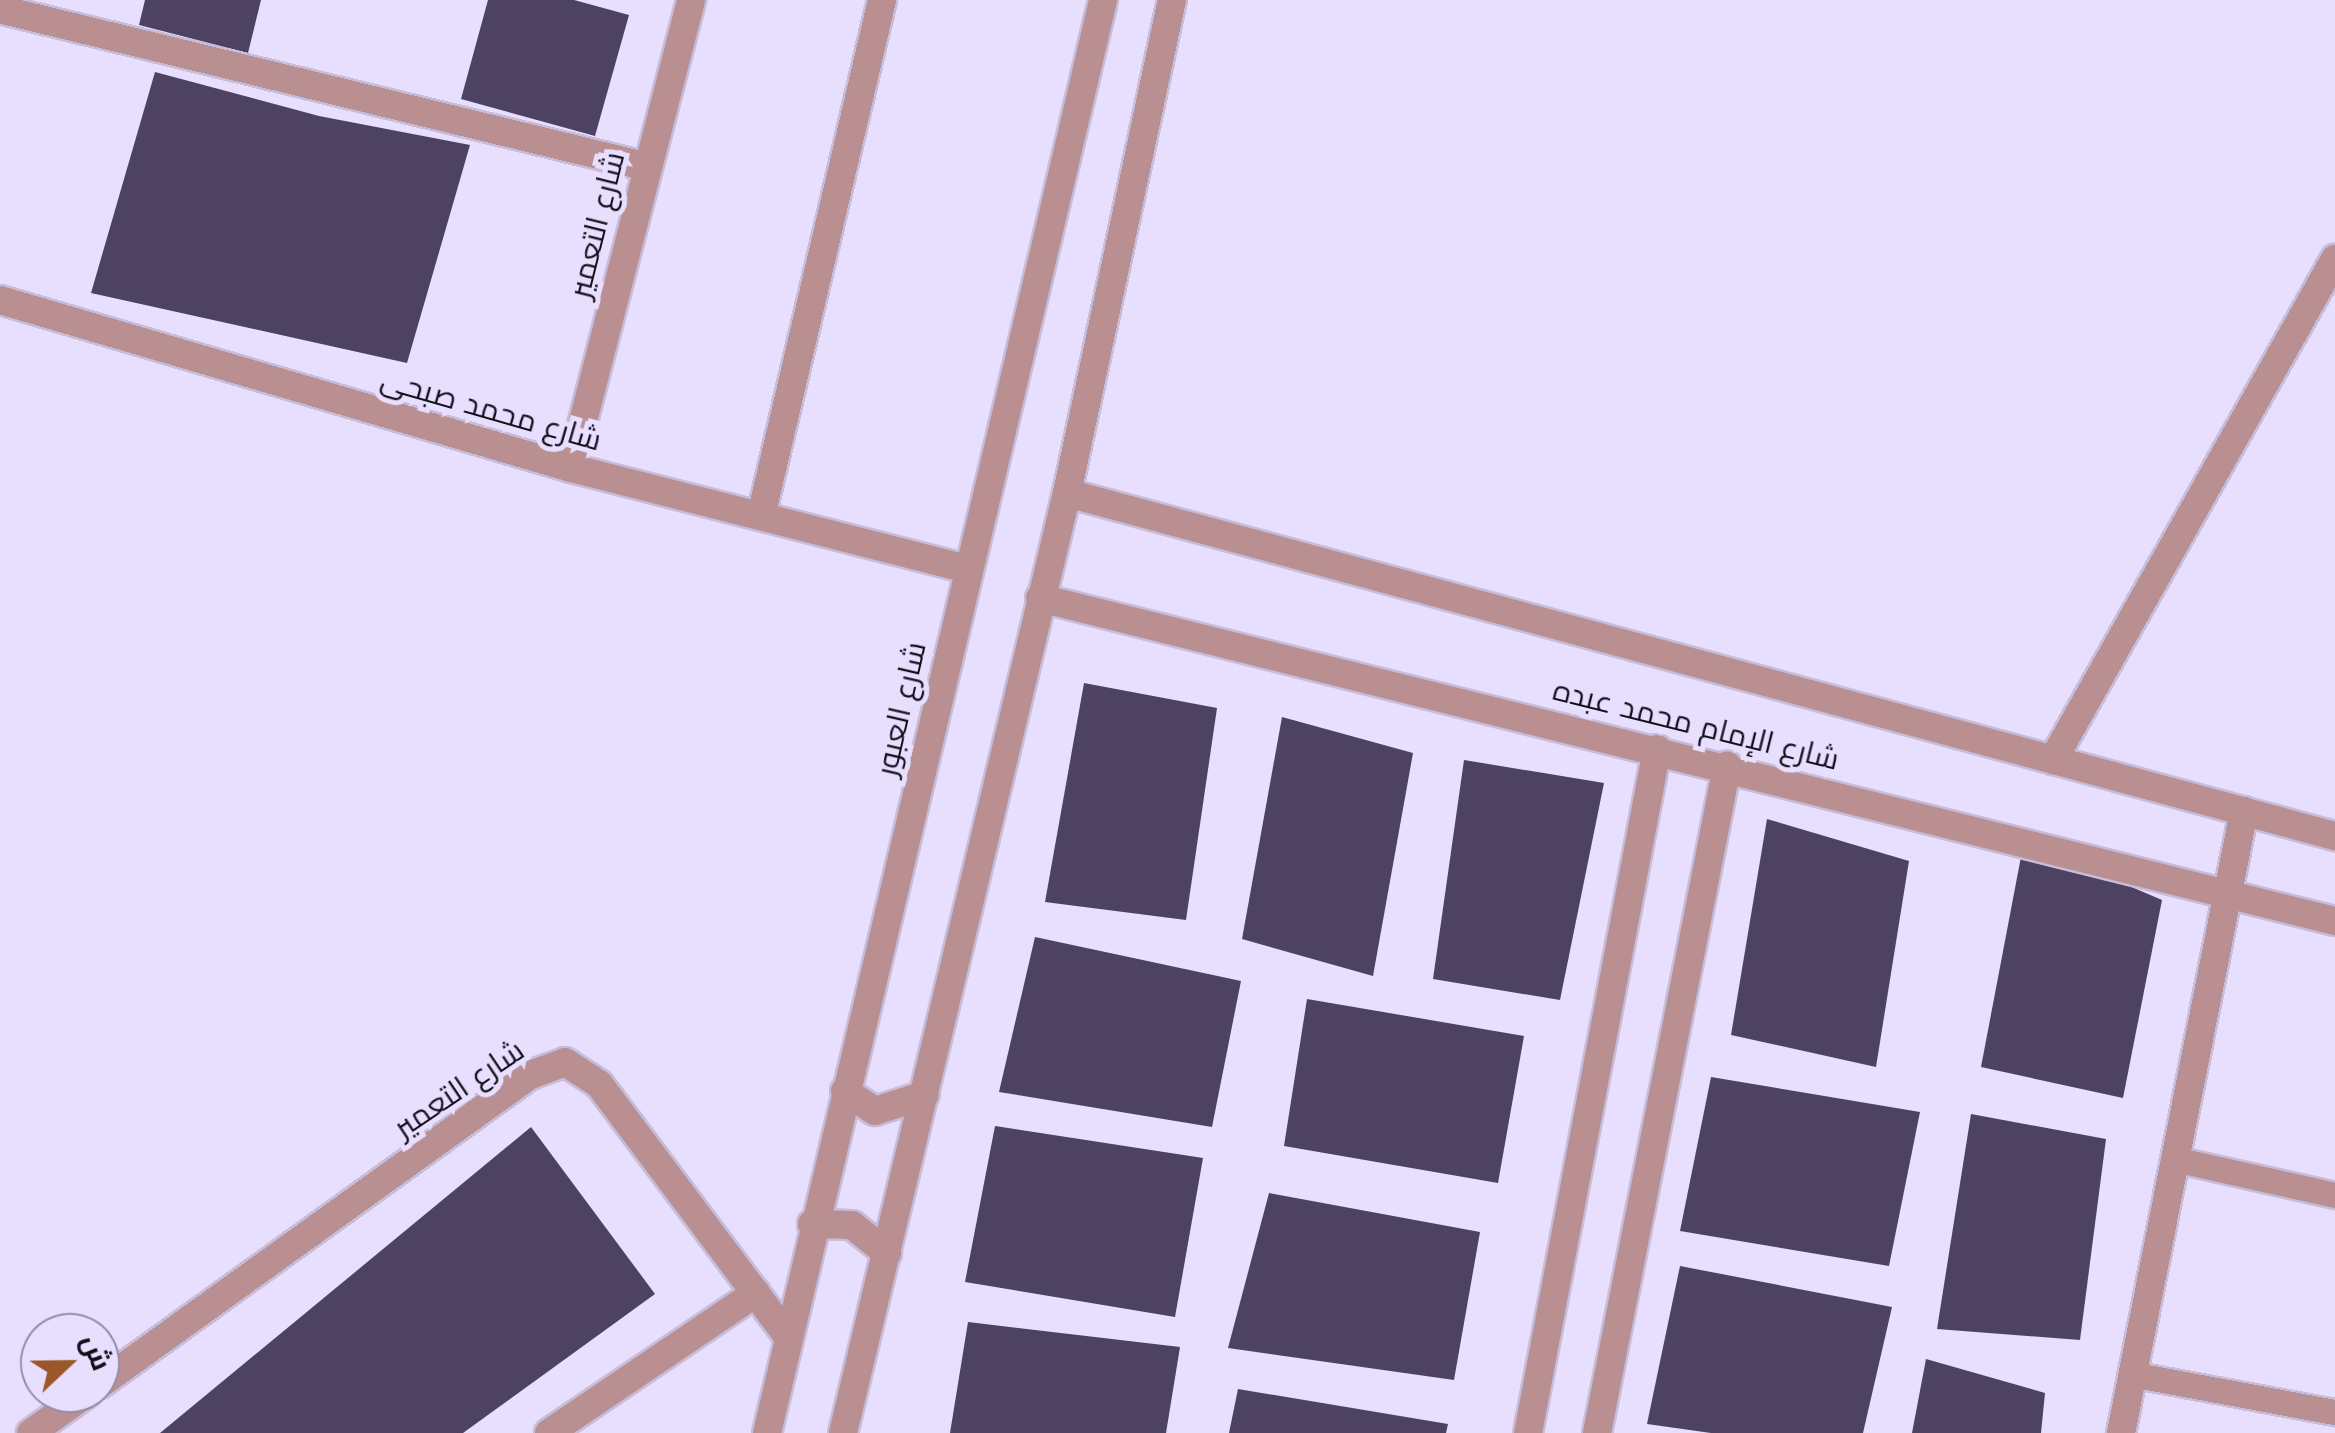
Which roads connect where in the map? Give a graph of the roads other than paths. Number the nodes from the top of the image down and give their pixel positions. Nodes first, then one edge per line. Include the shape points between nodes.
1 (691, 0) edge
2 (882, 0) edge
3 (1103, 0) edge
4 (1172, 0) edge
5 (3, 11) edge
6 (644, 166) junction
7 (2335, 260) edge
8 (0, 300) edge
9 (571, 468) junction
10 (1067, 493) junction
11 (761, 516) junction
12 (967, 569) junction
13 (1040, 598) junction
14 (1657, 749) junction
15 (2053, 760) junction
16 (1727, 766) junction
17 (2244, 811) junction
18 (2335, 836) edge
19 (2228, 893) junction
20 (2335, 920) edge
21 (845, 1091) junction
22 (925, 1095) junction
23 (2174, 1159) junction
24 (2335, 1195) edge
25 (812, 1224) junction
26 (887, 1252) junction
27 (756, 1292) junction
28 (789, 1338) junction
29 (120, 1370) edge
30 (2131, 1374) junction
31 (2335, 1412) edge
32 (61, 1413) edge
33 (38, 1431) edge
34 (549, 1433) edge
35 (767, 1433) edge
36 (843, 1433) edge
37 (1528, 1433) edge
38 (1596, 1433) edge
39 (2120, 1433) edge

1 - 6 street, شارع التعمير
2 - 11 street
3 - 12 street, شارع العبور
4 - 10 street
5 - 6 street
6 - 9 street, شارع التعمير
7 - 15 street
8 - 9 street, شارع محمد صبحى
9 - 11 street, شارع محمد صبحى
10 - 13 street
10 - 15 street, شارع الإمام محمد عبده
11 - 12 street, شارع محمد صبحى
12 - 21 street, شارع العبور
13 - 14 street, شارع الإمام محمد عبده
13 - 22 street
14 - 16 street, شارع الإمام محمد عبده
14 - 37 street
15 - 17 street, شارع الإمام محمد عبده
16 - 19 street, شارع الإمام محمد عبده
16 - 38 street
17 - 18 street, شارع الإمام محمد عبده
17 - 19 street
19 - 20 street, شارع الإمام محمد عبده
19 - 23 street
21 - 22 street via 876,1111
21 - 25 street, شارع العبور
22 - 26 street
23 - 24 lane
23 - 30 street
25 - 26 street via 852,1226
25 - 28 street, شارع العبور
26 - 36 street
27 - 28 street, شارع التعمير
27 - 29 street, شارع التعمير via 599,1084 565,1062 530,1075
27 - 34 street
28 - 35 street, شارع العبور
30 - 31 lane
30 - 39 street
32 - 33 street

